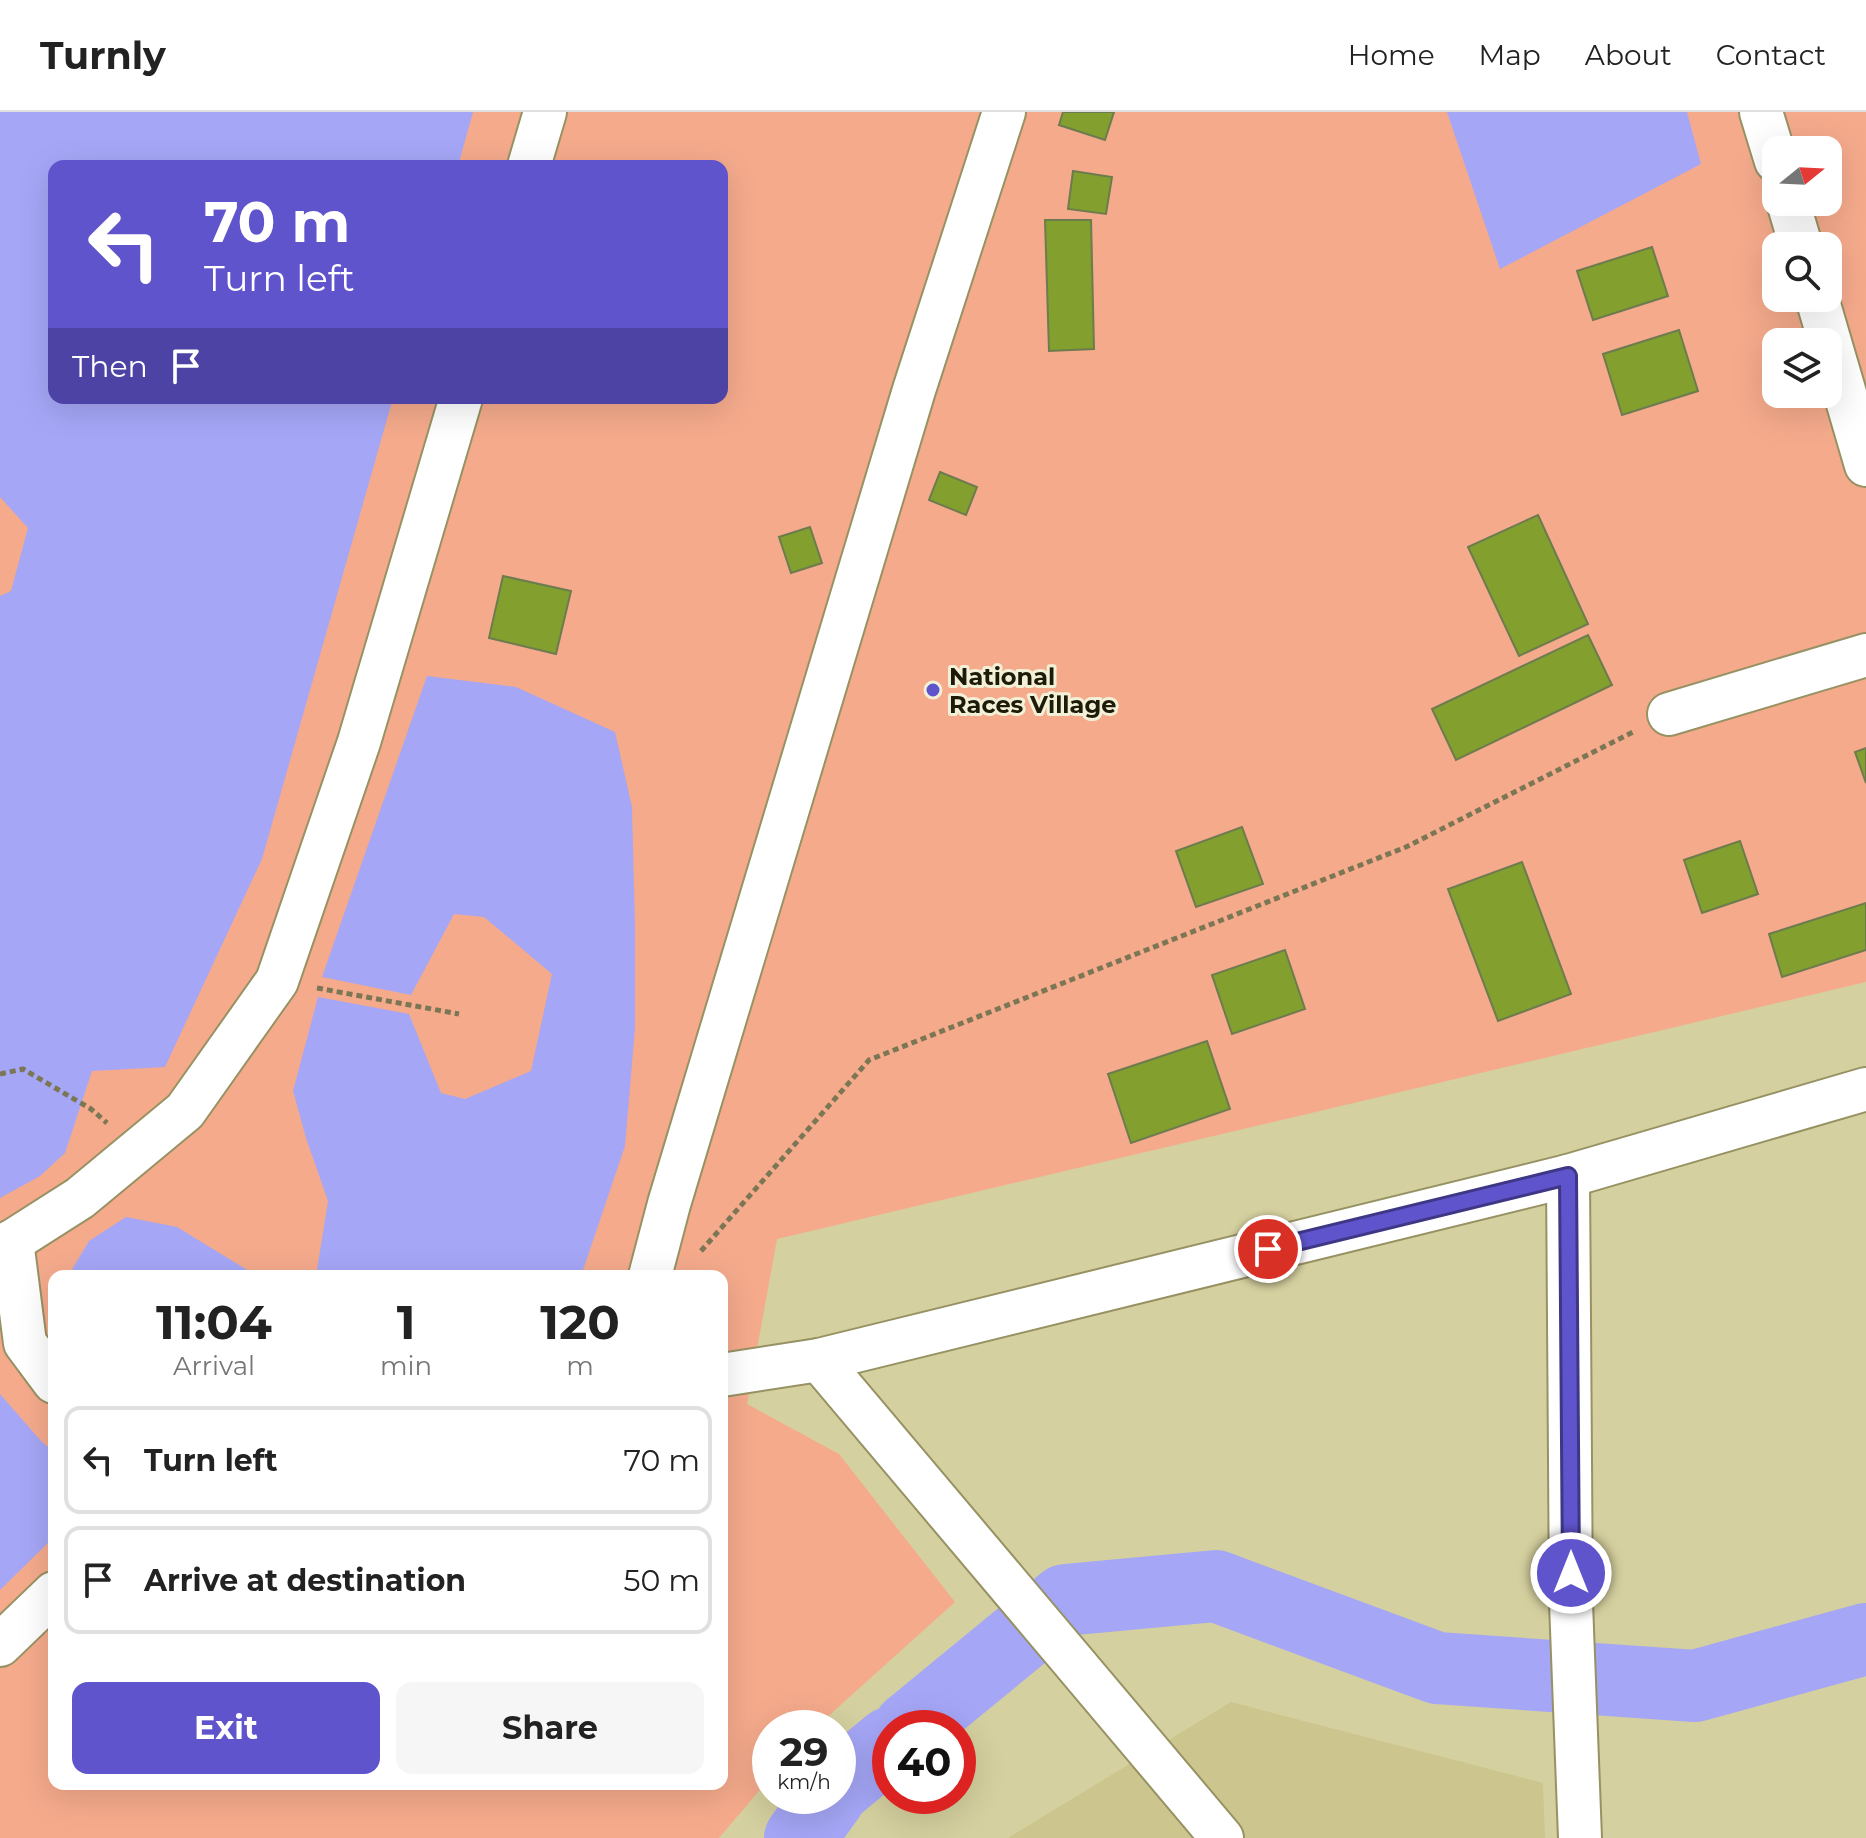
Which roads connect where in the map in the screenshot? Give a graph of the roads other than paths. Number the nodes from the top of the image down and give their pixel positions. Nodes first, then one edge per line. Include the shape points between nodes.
1 (545, 112) edge
2 (1004, 112) edge
3 (1761, 112) edge
4 (1768, 136) edge
5 (531, 160) edge
6 (1821, 312) edge
7 (459, 404) edge
8 (1866, 465) edge
9 (1866, 655) edge
10 (1669, 714) road end
11 (1866, 1089) edge
12 (1568, 1176) junction
13 (6, 1245) edge
14 (652, 1270) edge
15 (819, 1360) junction
16 (48, 1374) edge
17 (728, 1374) edge
18 (48, 1599) edge
19 (0, 1645) edge
20 (1222, 1838) edge
21 (1580, 1838) edge

1 - 5 street
2 - 14 street via 900,435
3 - 4 street
6 - 8 street
7 - 13 street via 359,742 277,981 185,1111 80,1198
9 - 10 street
11 - 12 street
12 - 15 street
12 - 21 street via 1571,1603
13 - 16 street via 25,1343
15 - 17 street
15 - 20 street
18 - 19 street

